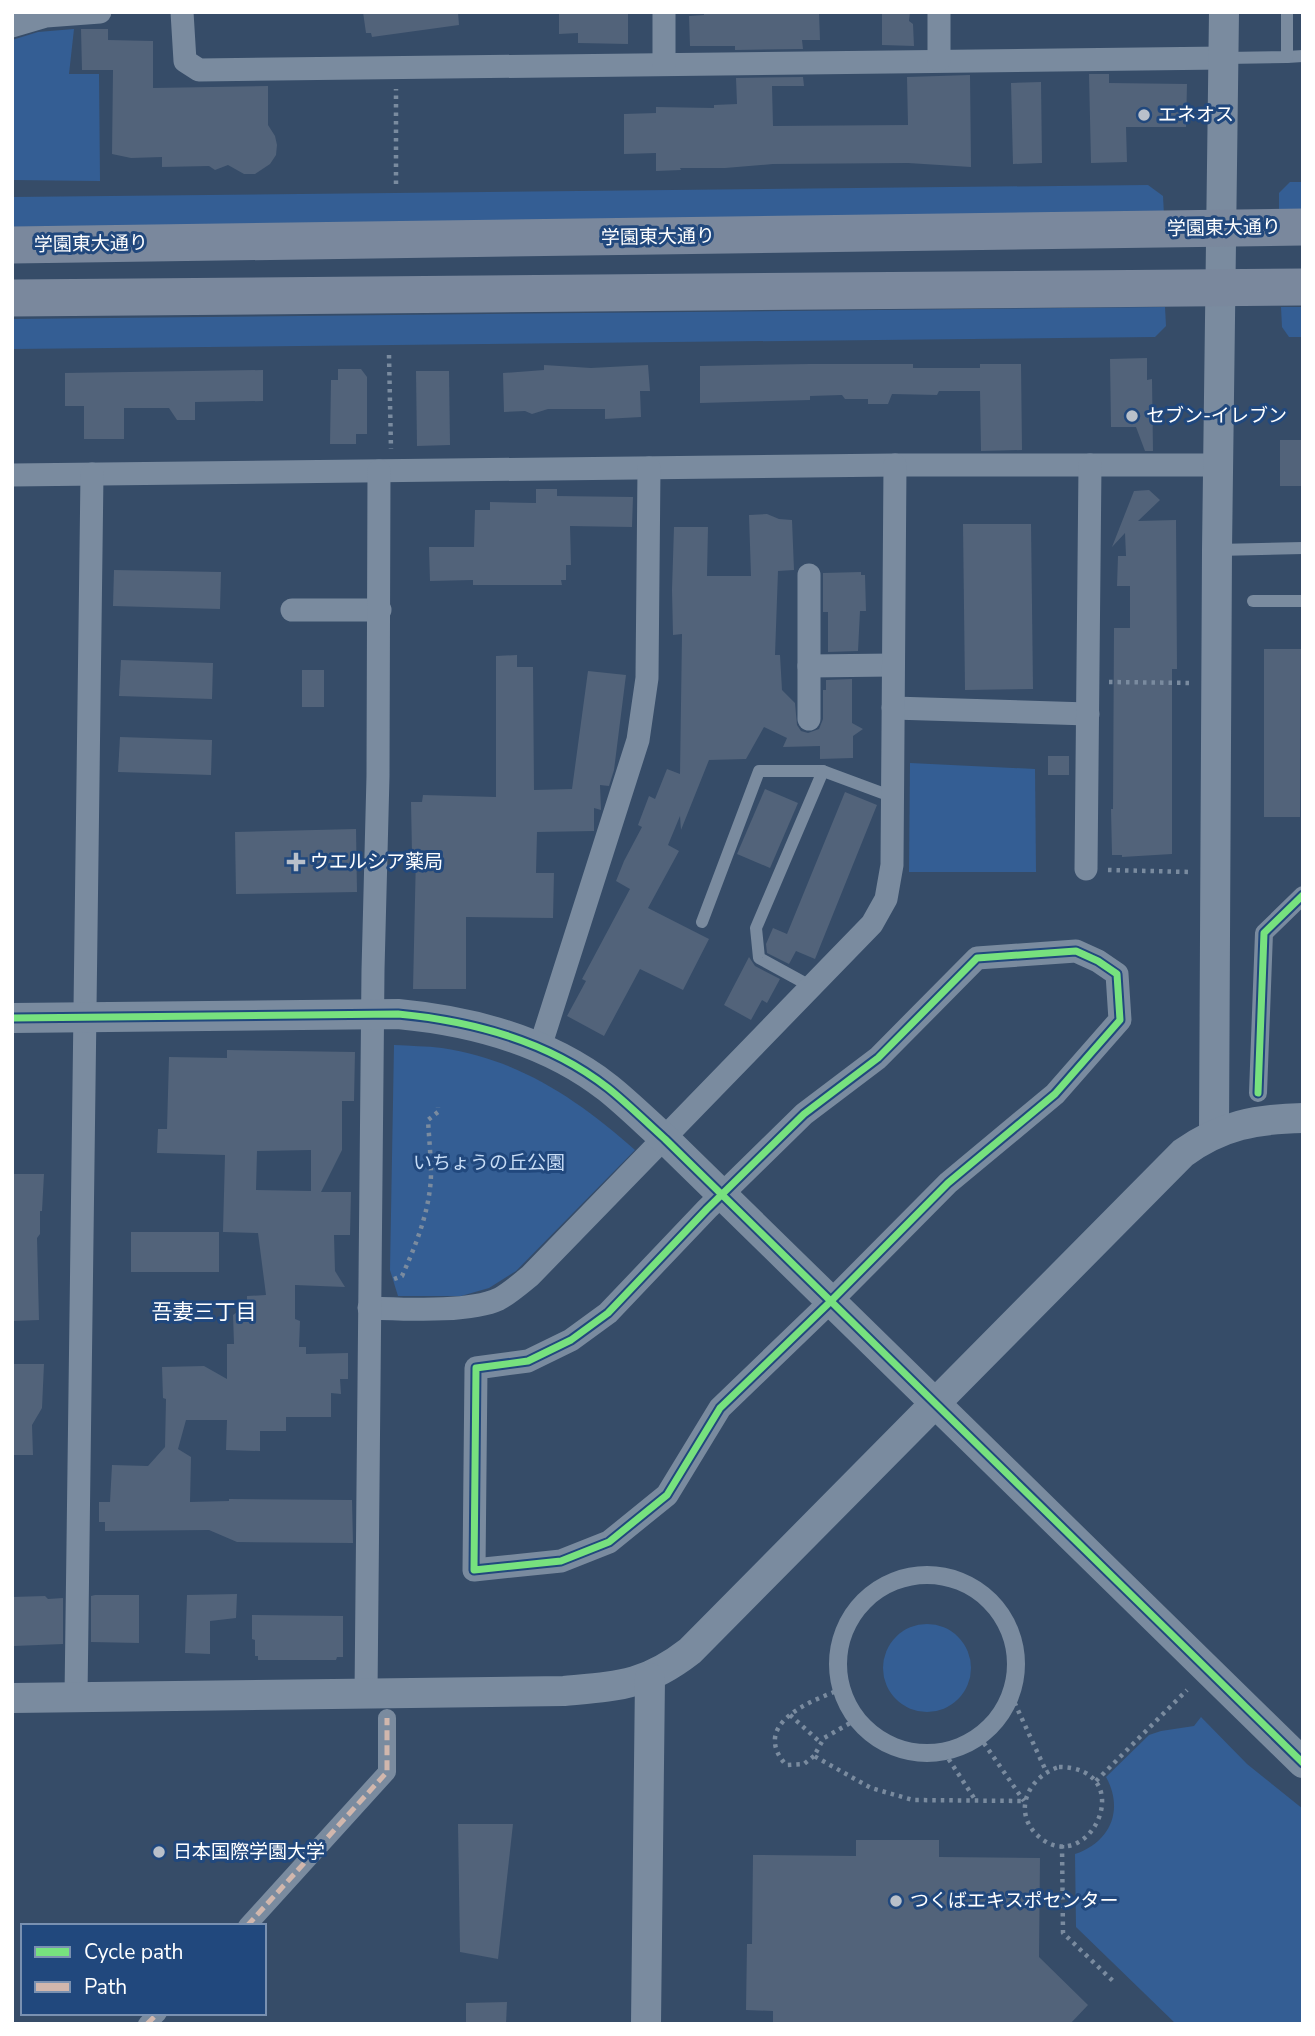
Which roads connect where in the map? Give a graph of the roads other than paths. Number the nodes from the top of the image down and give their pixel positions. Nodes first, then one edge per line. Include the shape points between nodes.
1 (100, 12) edge
2 (182, 12) edge
3 (664, 12) edge
4 (939, 12) edge
5 (1224, 12) edge
6 (1287, 12) edge
7 (12, 26) edge
8 (1287, 57) junction
9 (1303, 57) edge
10 (1224, 58) junction
11 (939, 60) junction
12 (664, 64) junction
13 (1303, 227) edge
14 (1221, 228) junction
15 (12, 245) edge
16 (1303, 287) edge
17 (1220, 288) junction
18 (12, 298) edge
19 (895, 465) junction
20 (1090, 465) junction
21 (1218, 465) junction
22 (649, 468) junction
23 (385, 471) junction
24 (92, 474) junction
25 (12, 475) edge
26 (1303, 548) edge
27 (1217, 550) junction
28 (810, 576) dead end
29 (1253, 601) dead end
30 (1303, 601) edge
31 (292, 610) dead end
32 (380, 610) junction
33 (893, 665) junction
34 (809, 667) junction
35 (893, 708) junction
36 (1087, 714) junction
37 (809, 719) dead end
38 (823, 771) junction
39 (892, 797) junction
40 (1086, 869) road end
41 (1303, 895) edge
42 (702, 922) dead end
43 (812, 987) junction
44 (374, 1014) junction
45 (12, 1018) edge
46 (86, 1018) junction
47 (540, 1047) junction
48 (1258, 1093) dead end
49 (1303, 1118) edge
50 (1214, 1133) junction
51 (664, 1139) junction
52 (722, 1195) junction
53 (830, 1302) junction
54 (369, 1308) junction
55 (934, 1403) junction
56 (650, 1678) junction
57 (366, 1695) junction
58 (76, 1697) junction
59 (12, 1698) edge
60 (387, 1718) dead end
61 (944, 1752) joint
62 (1303, 1763) edge
63 (249, 1924) edge
64 (646, 2024) edge

1 - 7 street via 47,16
2 - 12 street via 185,61 199,70
3 - 12 street
4 - 11 street
5 - 10 street
6 - 8 lane
8 - 9 lane
8 - 10 lane
10 - 11 street
10 - 14 street
11 - 12 street
13 - 14 main road, 学園東大通り
14 - 15 main road, 学園東大通り
14 - 17 street
16 - 17 main road
17 - 18 main road
17 - 21 street
19 - 20 street
19 - 22 street
19 - 33 street
20 - 21 street
20 - 36 street
21 - 27 street
22 - 23 street
22 - 47 street via 647,678 638,740
23 - 24 street
23 - 32 street
24 - 25 street
24 - 46 street
26 - 27 lane
27 - 50 street
28 - 34 street
29 - 30 lane
31 - 32 street
32 - 44 street
33 - 34 street
33 - 35 street
34 - 37 street
35 - 36 street
35 - 39 street
36 - 40 street
38 - 39 lane
38 - 42 lane via 759,771
38 - 43 lane via 757,928 759,958
39 - 43 street via 890,885 880,912
41 - 48 street via 1264,933
43 - 51 street
44 - 46 street
44 - 47 street via 451,1020
44 - 54 street
45 - 46 street
46 - 58 street
47 - 51 street via 608,1088
49 - 50 street via 1248,1123
50 - 55 street via 1183,1153 1157,1178
51 - 52 street
51 - 54 street via 530,1276 498,1299 471,1306
52 - 53 street
52 - 53 street via 804,1114 878,1058 976,958 1076,951 1116,974 1120,1020 1055,1094 948,1183
52 - 53 street via 608,1312 571,1340 528,1362 476,1368 474,1570 561,1561 609,1542 667,1494 720,1408
53 - 55 street
54 - 57 street
55 - 56 street via 690,1651
55 - 62 street
56 - 57 street via 564,1691
56 - 64 street
57 - 58 street
58 - 59 street
60 - 63 street via 387,1772
61 - 61 street via 924,1754 887,1744 857,1720 842,1689 838,1665 847,1627 870,1597 903,1579 941,1576 959,1581 991,1602 1009,1629 1016,1662 1011,1695 994,1724 962,1746

